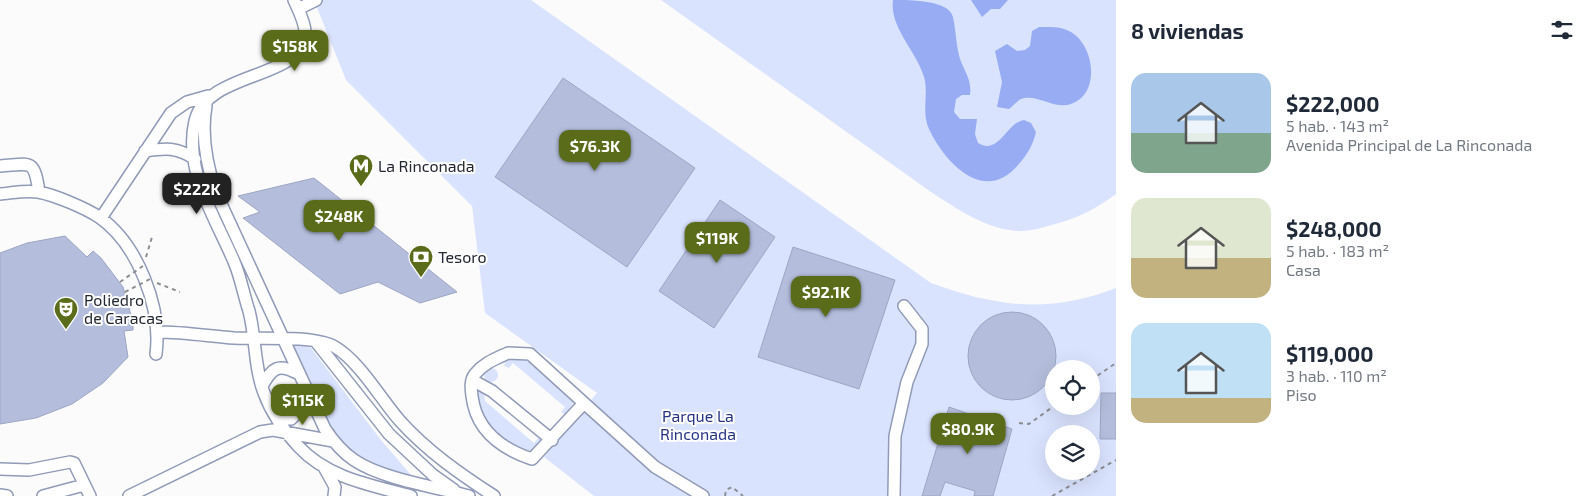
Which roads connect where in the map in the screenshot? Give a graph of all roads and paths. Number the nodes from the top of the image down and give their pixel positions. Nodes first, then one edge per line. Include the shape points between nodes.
1 (316, 0) edge
2 (296, 4) edge
3 (208, 96) junction
4 (145, 151) junction
5 (195, 159) junction
6 (0, 166) edge
7 (39, 192) junction
8 (0, 194) edge
9 (101, 218) junction
10 (152, 236) dead end
11 (146, 256) dead end
12 (143, 266) dead end
13 (150, 279) dead end
14 (120, 282) dead end
15 (162, 285) dead end
16 (125, 292) dead end
17 (180, 292) dead end
18 (904, 306) dead end
19 (158, 332) junction
20 (253, 338) junction
21 (284, 339) junction
22 (317, 343) junction
23 (156, 354) dead end
24 (1116, 363) edge
25 (297, 373) junction
26 (1100, 374) edge
27 (472, 380) junction
28 (262, 386) junction
29 (306, 394) junction
30 (584, 403) junction
31 (1045, 412) edge
32 (277, 418) junction
33 (1020, 423) dead end
34 (286, 432) junction
35 (552, 440) junction
36 (333, 441) junction
37 (1116, 460) edge
38 (323, 465) junction
39 (0, 469) edge
40 (84, 485) junction
41 (0, 495) edge
42 (464, 495) edge
43 (7, 496) edge
44 (43, 496) edge
45 (90, 496) edge
46 (129, 496) edge
47 (334, 496) edge
48 (411, 496) edge
49 (494, 496) edge
50 (703, 496) edge
51 (725, 496) edge
52 (743, 496) edge
53 (894, 496) edge
54 (1052, 496) edge

1 - 2 street
2 - 3 street via 306,31 303,46 284,64
3 - 4 street via 187,102 171,113
3 - 5 street via 195,120
3 - 21 street via 204,118 207,157 216,193
4 - 5 street via 170,148
4 - 9 street
5 - 20 street via 205,201 235,265
6 - 7 street via 33,167
7 - 8 street
7 - 9 street
9 - 19 street via 126,246 143,275 154,306
10 - 11 path
12 - 14 path, bridge
13 - 16 path, bridge
15 - 17 path
18 - 53 street via 922,329 922,344 907,382 895,436
19 - 20 street
19 - 23 street
20 - 21 street
20 - 28 street
21 - 22 street
21 - 25 street
22 - 42 street via 389,434 433,475
22 - 49 street via 334,346 428,448
24 - 26 path
25 - 28 street via 274,369 268,373
25 - 29 street
27 - 30 street via 485,363 508,354 530,354
27 - 35 street via 492,391
27 - 35 street via 474,408 480,425 493,438 532,459
28 - 32 street
29 - 32 street via 297,414 291,419
29 - 36 street
30 - 35 street
30 - 50 street via 655,467
31 - 33 path via 1029,424
32 - 34 street
34 - 36 street
34 - 38 street via 309,457
34 - 46 street via 260,432
36 - 42 street via 355,461 366,466 401,479
37 - 54 path
38 - 47 street via 334,487
38 - 48 street via 346,477
39 - 40 street via 30,470 70,462 77,466
40 - 44 street
40 - 45 street
41 - 43 street
51 - 52 path via 726,490 732,487

